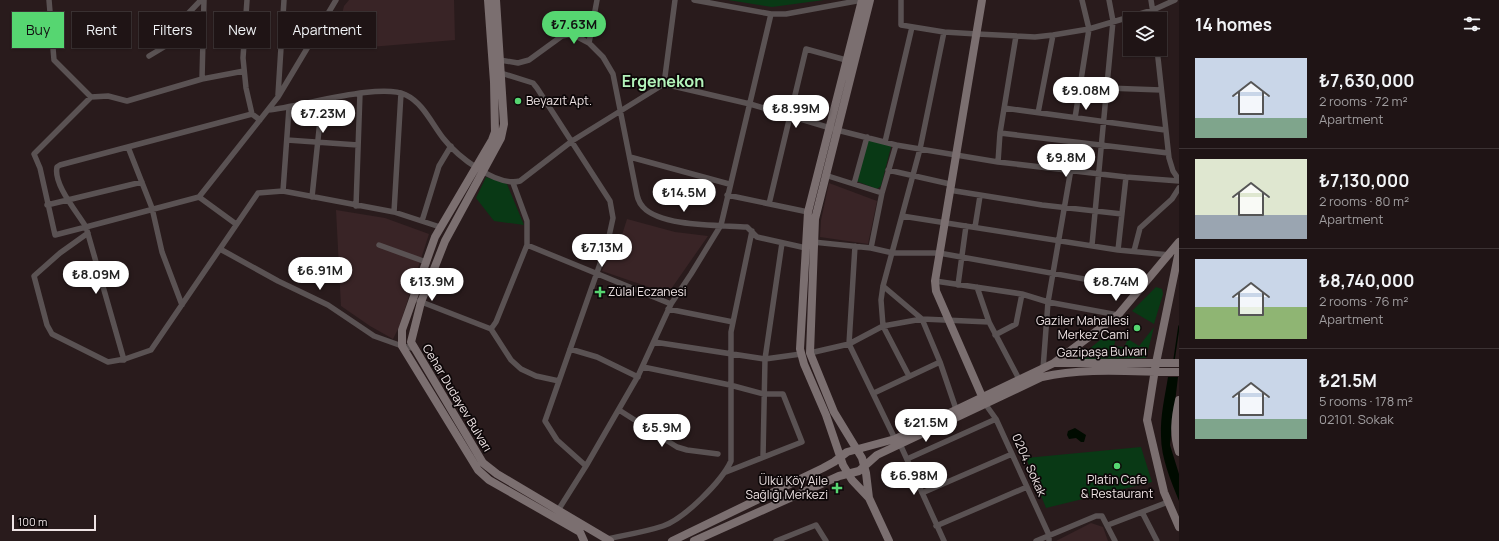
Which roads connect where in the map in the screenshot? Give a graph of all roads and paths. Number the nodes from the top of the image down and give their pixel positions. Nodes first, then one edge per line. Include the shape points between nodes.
1 (49, 0) edge
2 (201, 0) edge
3 (204, 0) edge
4 (247, 0) edge
5 (284, 0) edge
6 (336, 0) edge
7 (488, 0) edge
8 (496, 0) edge
9 (597, 0) edge
10 (675, 0) edge
11 (694, 0) edge
12 (862, 0) edge
13 (870, 0) edge
14 (901, 0) edge
15 (982, 0) edge
16 (1082, 0) edge
17 (1109, 0) edge
18 (1151, 0) edge
19 (1175, 0) edge
20 (1152, 10) junction
21 (771, 14) junction
22 (1113, 21) junction
23 (912, 27) junction
24 (1089, 29) junction
25 (944, 32) junction
26 (977, 34) junction
27 (1053, 35) junction
28 (1016, 36) junction
29 (590, 43) junction
30 (150, 56) dead end
31 (1158, 56) edge
32 (500, 60) junction
33 (846, 60) junction
34 (244, 71) junction
35 (501, 73) junction
36 (202, 79) junction
37 (664, 84) junction
38 (1107, 88) junction
39 (1161, 90) junction
40 (360, 93) junction
41 (400, 93) junction
42 (91, 97) junction
43 (278, 97) junction
44 (322, 100) junction
45 (750, 104) junction
46 (289, 108) junction
47 (1004, 108) junction
48 (268, 110) junction
49 (621, 112) junction
50 (1038, 113) junction
51 (252, 114) junction
52 (790, 117) junction
53 (1075, 118) junction
54 (260, 120) junction
55 (1104, 122) junction
56 (833, 129) junction
57 (1165, 130) junction
58 (1000, 133) junction
59 (867, 137) junction
60 (287, 140) junction
61 (318, 142) junction
62 (572, 142) junction
63 (885, 142) junction
64 (358, 145) junction
65 (896, 145) junction
66 (1102, 145) junction
67 (451, 146) junction
68 (128, 147) junction
69 (920, 149) junction
70 (1168, 153) junction
71 (955, 154) junction
72 (630, 157) junction
73 (998, 162) junction
74 (1071, 169) junction
75 (480, 170) junction
76 (888, 170) junction
77 (1100, 174) junction
78 (825, 175) junction
79 (912, 176) junction
80 (1126, 177) junction
81 (1179, 180) edge
82 (142, 182) junction
83 (513, 183) junction
84 (729, 184) junction
85 (854, 184) junction
86 (950, 187) junction
87 (1179, 188) edge
88 (282, 191) junction
89 (882, 193) junction
90 (727, 195) junction
91 (980, 196) junction
92 (199, 197) junction
93 (312, 197) junction
94 (68, 199) junction
95 (769, 204) junction
96 (47, 205) junction
97 (356, 206) junction
98 (152, 208) junction
99 (1064, 208) junction
100 (1096, 211) junction
101 (394, 212) junction
102 (808, 212) junction
103 (1122, 214) junction
104 (902, 216) junction
105 (422, 221) junction
106 (944, 222) junction
107 (236, 224) junction
108 (720, 225) junction
109 (86, 226) junction
110 (966, 226) junction
111 (440, 227) junction
112 (975, 227) junction
113 (752, 231) junction
114 (88, 233) junction
115 (1058, 240) junction
116 (813, 242) junction
117 (1179, 242) edge
118 (782, 243) junction
119 (379, 245) dead end
120 (527, 245) junction
121 (855, 246) junction
122 (1092, 246) junction
123 (806, 248) junction
124 (870, 248) junction
125 (220, 249) junction
126 (1118, 250) junction
127 (1134, 251) junction
128 (1179, 251) edge
129 (893, 253) junction
130 (939, 253) junction
131 (1170, 255) junction
132 (962, 257) junction
133 (426, 262) junction
134 (1054, 273) junction
135 (597, 275) junction
136 (935, 281) junction
137 (958, 284) junction
138 (883, 286) junction
139 (977, 287) junction
140 (1140, 289) junction
141 (1022, 294) junction
142 (413, 299) junction
143 (421, 302) junction
144 (1048, 302) junction
145 (182, 305) junction
146 (669, 306) junction
147 (1118, 314) junction
148 (922, 319) junction
149 (949, 321) junction
150 (733, 322) junction
151 (989, 322) junction
152 (883, 326) junction
153 (491, 329) junction
154 (996, 334) junction
155 (654, 342) junction
156 (849, 344) junction
157 (402, 346) junction
158 (413, 348) junction
159 (570, 349) junction
160 (810, 353) junction
161 (730, 354) junction
162 (801, 354) junction
163 (764, 359) junction
164 (124, 360) junction
165 (940, 362) junction
166 (1054, 363) junction
167 (1178, 363) edge
168 (643, 367) junction
169 (1156, 368) junction
170 (1043, 369) junction
171 (1179, 372) edge
172 (909, 376) junction
173 (638, 377) junction
174 (1019, 379) junction
175 (558, 381) junction
176 (730, 385) junction
177 (874, 393) junction
178 (764, 394) junction
179 (982, 397) junction
180 (1179, 400) edge
181 (986, 405) junction
182 (956, 409) junction
183 (619, 410) junction
184 (1177, 416) edge
185 (996, 419) junction
186 (898, 441) junction
187 (855, 449) junction
188 (1179, 452) edge
189 (718, 454) dead end
190 (1012, 454) junction
191 (840, 456) junction
192 (763, 457) junction
193 (907, 459) junction
194 (586, 466) junction
195 (864, 466) junction
196 (726, 472) junction
197 (847, 472) junction
198 (1027, 487) junction
199 (922, 493) junction
200 (869, 498) junction
201 (1168, 502) junction
202 (1142, 512) junction
203 (556, 513) junction
204 (936, 526) junction
205 (1108, 526) junction
206 (1179, 527) edge
207 (1049, 538) edge
208 (608, 540) edge
209 (584, 541) edge
210 (672, 541) edge
211 (694, 541) edge
212 (776, 541) edge
213 (826, 541) edge
214 (889, 541) edge
215 (944, 541) edge
216 (1036, 541) edge
217 (1115, 541) edge
218 (1157, 541) edge

1 - 42 street via 54,60
2 - 30 street via 179,23 169,44
3 - 36 street
4 - 34 street
5 - 43 street
6 - 43 street
7 - 75 street, Cehar Dudayev Bulvarı via 495,132
8 - 32 street, Cehar Dudayev Bulvarı
9 - 29 street
10 - 37 street
11 - 21 street
12 - 21 street via 786,14
12 - 33 street
13 - 56 street
14 - 23 street via 901,25
15 - 26 street
16 - 24 street
17 - 22 street
18 - 20 street
19 - 20 street
20 - 22 street
21 - 45 street
22 - 24 street
22 - 38 street
23 - 25 street
23 - 63 street
24 - 27 street
24 - 53 street
25 - 26 street
25 - 69 street
26 - 28 street
26 - 71 street
27 - 28 street
27 - 50 street
28 - 47 street
29 - 32 street via 572,34 562,36 529,60 518,63
29 - 49 street via 613,74
31 - 39 street
32 - 35 street, Cehar Dudayev Bulvarı
33 - 52 street via 806,49
33 - 56 street
34 - 36 street
34 - 51 street
35 - 62 street via 533,83
35 - 75 street, Cehar Dudayev Bulvarı via 504,124 498,146
36 - 42 street via 127,102 108,96
37 - 45 street
37 - 49 street
38 - 39 street
38 - 55 street
39 - 57 street
40 - 41 street via 386,90
40 - 44 street
40 - 64 street
41 - 67 street via 416,101
41 - 101 street
42 - 96 street via 34,154 40,168
43 - 48 street
44 - 46 street
44 - 61 street
45 - 52 street
45 - 84 street
46 - 48 street
46 - 60 street
47 - 50 street
47 - 58 street
48 - 54 street
49 - 62 street
49 - 72 street
50 - 53 street
51 - 54 street
51 - 68 street
52 - 56 street
52 - 95 street
53 - 55 street
54 - 92 street
55 - 57 street
55 - 66 street
56 - 59 street
56 - 78 street
56 - 102 street
57 - 70 street
58 - 66 street
58 - 73 street
59 - 63 street
59 - 85 street
60 - 61 street
60 - 88 street
61 - 64 street
61 - 93 street
62 - 83 street via 520,181
62 - 135 street via 610,201 613,218
63 - 65 street
64 - 97 street
65 - 69 street
65 - 76 street
66 - 70 street
66 - 77 street
67 - 75 street
67 - 105 street via 439,166
68 - 82 street
68 - 94 street via 58,166 56,171
69 - 71 street
69 - 79 street
70 - 81 street via 1173,171
71 - 73 street
71 - 86 street
72 - 84 street
72 - 108 street via 639,202 647,210 657,217 704,225
73 - 74 street
74 - 77 street
74 - 99 street
75 - 83 street
75 - 111 street, Cehar Dudayev Bulvarı
75 - 143 street, Cehar Dudayev Bulvarı via 450,228
76 - 79 street
76 - 89 street
77 - 80 street
77 - 100 street
78 - 85 street
78 - 116 street via 815,219
79 - 86 street
79 - 104 street
80 - 81 street
80 - 103 street
82 - 94 street
82 - 98 street
83 - 120 street via 527,221
84 - 90 street
85 - 89 street
86 - 91 street
86 - 106 street
87 - 127 street via 1172,199 1140,228
88 - 93 street
88 - 107 street via 258,193
89 - 124 street
90 - 95 street
90 - 108 street
91 - 99 street
91 - 112 street
92 - 98 street
92 - 107 street
93 - 97 street
94 - 96 street
94 - 109 street
95 - 102 street
96 - 109 street via 55,235
97 - 101 street
98 - 109 street
98 - 145 street via 162,252
99 - 100 street
99 - 115 street
100 - 103 street
100 - 122 street
101 - 105 street
102 - 123 street
103 - 126 street
104 - 106 street
104 - 129 street
105 - 111 street
106 - 110 street
106 - 130 street
107 - 125 street
108 - 113 street via 747,227
108 - 146 street
109 - 114 street
110 - 112 street
110 - 132 street
111 - 133 street, Cehar Dudayev Bulvarı
112 - 115 street
113 - 118 street via 757,237
113 - 150 street
114 - 164 street
114 - 164 street via 34,276 47,325 56,337 108,362
115 - 122 street
115 - 134 street
116 - 121 street
116 - 160 street
117 - 131 street
118 - 123 street
118 - 163 street
119 - 133 street
120 - 135 street
120 - 153 street
121 - 124 street
121 - 156 street
122 - 126 street
123 - 162 street
124 - 129 street
125 - 145 street
125 - 157 street via 328,305 374,336
126 - 127 street
127 - 131 street
128 - 169 street
129 - 130 street
129 - 138 street
130 - 132 street
130 - 136 street
131 - 140 street
132 - 134 street
132 - 137 street
133 - 142 street, Cehar Dudayev Bulvarı
134 - 140 street
134 - 144 street
135 - 146 street
135 - 159 street
136 - 137 street
136 - 149 street via 936,291
137 - 139 street
138 - 148 street
138 - 152 street
139 - 141 street
139 - 151 street
140 - 147 street
141 - 144 street
141 - 154 street via 1016,324
142 - 143 street
142 - 157 street, Cehar Dudayev Bulvarı via 402,330
143 - 153 street via 484,324
143 - 158 street, Cehar Dudayev Bulvarı via 412,334
144 - 147 street
144 - 170 street
145 - 164 street via 151,350
146 - 150 street
146 - 155 street
147 - 166 street
148 - 149 street
148 - 152 street
148 - 165 street
149 - 151 street
149 - 179 street
150 - 161 street
151 - 154 street
152 - 156 street
152 - 172 street
153 - 175 street via 511,360 521,369 536,376
154 - 174 street
155 - 161 street
155 - 168 street
156 - 160 street
156 - 177 street
157 - 158 street
157 - 203 street, Cehar Dudayev Bulvarı via 478,470 489,480
158 - 203 street, Cehar Dudayev Bulvarı via 483,463
159 - 173 street via 597,357
159 - 175 street
160 - 187 street via 834,412
161 - 163 street
161 - 176 street
162 - 163 street
162 - 191 street
163 - 178 street
165 - 172 street
165 - 182 street
166 - 169 street, Gazipaşa Bulvarı
166 - 170 street, Gazipaşa Bulvarı
167 - 169 street, Gazipaşa Bulvarı via 1165,363
168 - 173 street
168 - 176 street
169 - 171 street, Gazipaşa Bulvarı via 1166,372
169 - 181 street, Gazipaşa Bulvarı via 1059,373 1042,377
169 - 201 street via 1147,420
170 - 174 street, Gazipaşa Bulvarı
172 - 177 street
173 - 183 street
174 - 179 street, Gazipaşa Bulvarı
175 - 194 street via 544,421 557,440
176 - 178 street
176 - 196 street via 731,461
177 - 186 street
178 - 192 street
178 - 192 street via 783,394 802,442
179 - 181 street
179 - 182 street, Gazipaşa Bulvarı
180 - 184 street
181 - 185 street, 0204. Sokak
181 - 186 street, Gazipaşa Bulvarı
182 - 186 street, Gazipaşa Bulvarı
183 - 189 street via 677,447
183 - 194 street
184 - 188 street via 1175,431
185 - 190 street, 0204. Sokak
185 - 193 street
186 - 187 street, Gazipaşa Bulvarı
186 - 193 street
186 - 195 street, Gazipaşa Bulvarı
187 - 191 street, Gazipaşa Bulvarı
187 - 195 street
190 - 198 street, 0204. Sokak
190 - 199 street
191 - 197 street
191 - 210 street, Gazipaşa Bulvarı via 778,491
192 - 196 street
193 - 199 street
194 - 203 street
195 - 197 street, Gazipaşa Bulvarı via 859,470
195 - 200 street
196 - 208 street via 680,516 665,526
197 - 200 street
197 - 211 street, Gazipaşa Bulvarı
198 - 204 street
198 - 207 street, 0204. Sokak
199 - 204 street
200 - 214 street
201 - 202 street
201 - 206 street
202 - 205 street
202 - 218 street
203 - 208 street, Cehar Dudayev Bulvarı
203 - 209 street, Cehar Dudayev Bulvarı via 580,532
204 - 215 street
205 - 207 street via 1102,516 1096,516
205 - 217 street
207 - 216 street
212 - 213 street via 816,525

